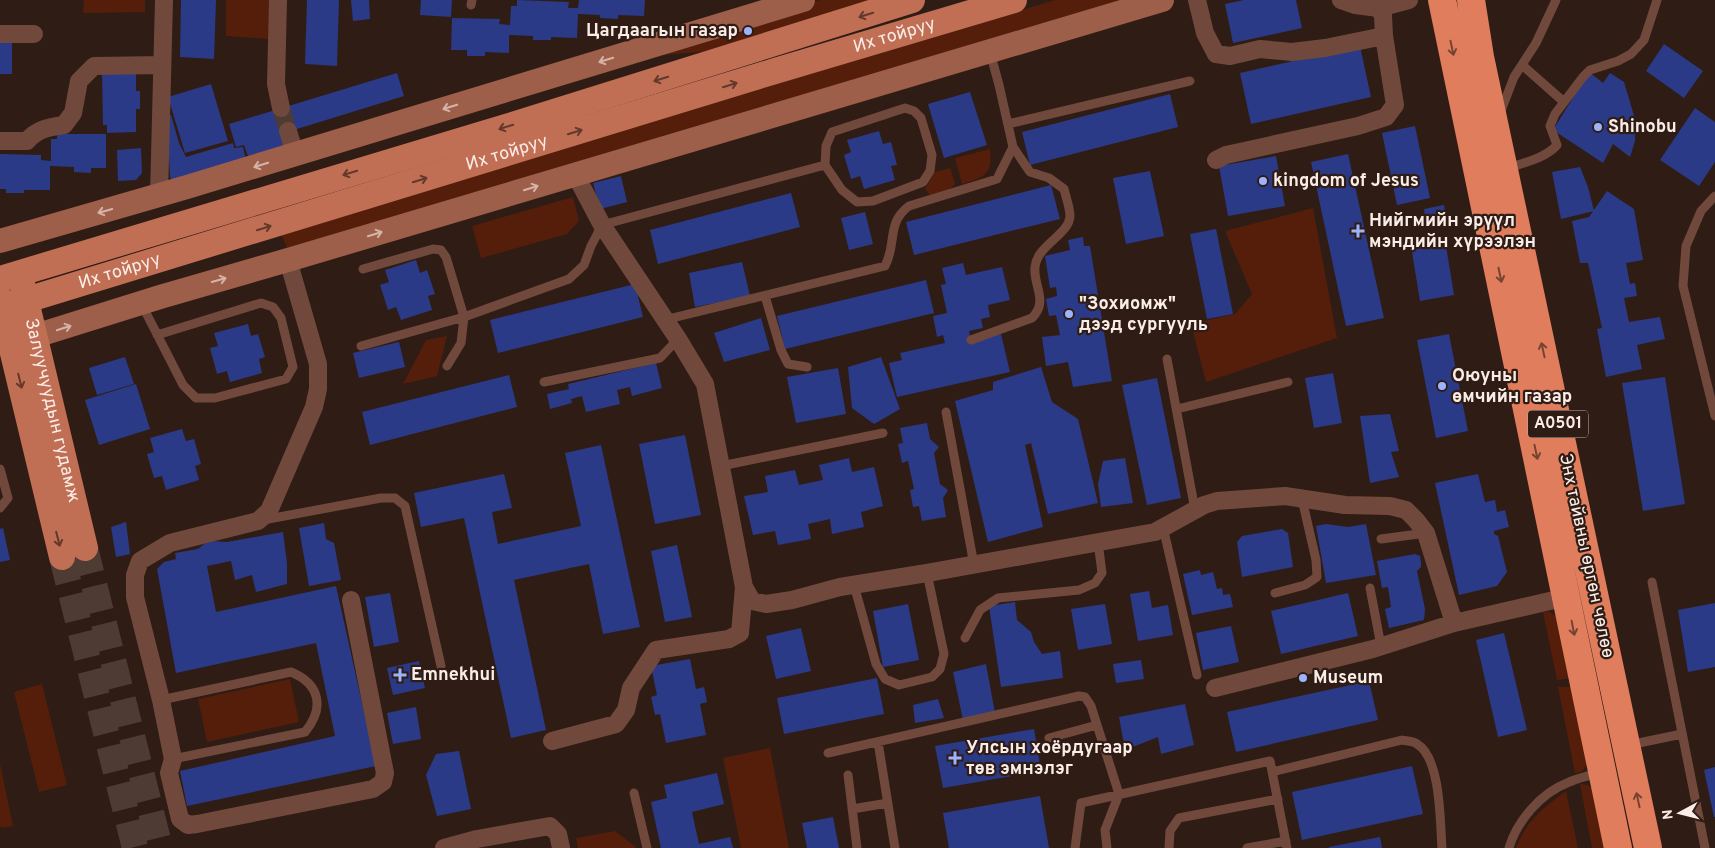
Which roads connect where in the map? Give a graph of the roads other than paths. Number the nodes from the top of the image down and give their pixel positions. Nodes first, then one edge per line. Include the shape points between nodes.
1 (164, 0) edge
2 (278, 0) edge
3 (803, 0) edge
4 (912, 0) edge
5 (1014, 0) edge
6 (1162, 0) edge
7 (1196, 0) edge
8 (1341, 0) edge
9 (1409, 0) edge
10 (1442, 0) edge
11 (1471, 0) edge
12 (1481, 0) edge
13 (1556, 0) edge
14 (1657, 0) edge
15 (762, 6) edge
16 (1380, 8) junction
17 (0, 34) edge
18 (34, 34) dead end
19 (1384, 36) junction
20 (990, 52) junction
21 (1480, 57) junction
22 (162, 65) junction
23 (1522, 65) junction
24 (1190, 81) dead end
25 (1564, 102) junction
26 (281, 108) tunnel mouth
27 (1008, 124) junction
28 (1496, 126) junction
29 (288, 131) tunnel mouth
30 (0, 141) edge
31 (1013, 147) junction
32 (295, 154) junction
33 (1216, 160) dead end
34 (825, 165) junction
35 (1505, 169) junction
36 (575, 174) junction
37 (159, 196) junction
38 (1715, 196) edge
39 (602, 225) junction
40 (0, 242) edge
41 (288, 260) junction
42 (363, 269) dead end
43 (10, 276) edge
44 (765, 296) junction
45 (141, 303) junction
46 (7, 304) edge
47 (464, 317) junction
48 (664, 320) junction
49 (157, 335) junction
50 (678, 339) junction
51 (971, 340) dead end
52 (15, 342) edge
53 (361, 346) dead end
54 (1167, 359) dead end
55 (447, 366) dead end
56 (807, 367) dead end
57 (544, 382) dead end
58 (1288, 382) dead end
59 (1177, 409) junction
60 (946, 412) dead end
61 (1715, 416) edge
62 (883, 433) dead end
63 (721, 466) junction
64 (0, 469) edge
65 (1302, 499) junction
66 (0, 508) edge
67 (1195, 510) junction
68 (258, 521) junction
69 (1163, 527) junction
70 (1426, 533) junction
71 (1381, 539) dead end
72 (1098, 542) junction
73 (74, 553) tunnel mouth
74 (974, 565) junction
75 (927, 573) junction
76 (1652, 582) dead end
77 (854, 584) junction
78 (744, 587) junction
79 (1370, 588) dead end
80 (1275, 593) dead end
81 (1567, 597) junction
82 (351, 600) dead end
83 (1454, 623) junction
84 (965, 638) dead end
85 (1381, 646) junction
86 (441, 666) dead end
87 (1196, 674) dead end
88 (1216, 688) dead end
89 (161, 700) junction
90 (1097, 726) junction
91 (1682, 734) junction
92 (1049, 738) dead end
93 (552, 741) dead end
94 (878, 742) junction
95 (1626, 746) junction
96 (828, 753) dead end
97 (173, 759) junction
98 (1272, 772) junction
99 (1603, 772) junction
100 (848, 775) dead end
101 (634, 793) dead end
102 (1119, 794) junction
103 (1278, 799) junction
104 (888, 804) junction
105 (852, 809) junction
106 (1287, 845) edge
107 (444, 848) edge
108 (561, 848) edge
109 (647, 848) edge
110 (857, 848) edge
111 (895, 848) edge
112 (1075, 848) edge
113 (1107, 848) edge
114 (1169, 848) edge
115 (1247, 848) edge
116 (1442, 848) edge
117 (1508, 848) edge
118 (1618, 848) edge
119 (1648, 848) edge
120 (1704, 848) edge

1 - 22 street
2 - 26 street via 276,76
3 - 15 street
4 -> 43 main road, Их тойруу via 506,127
46 -> 5 main road, Их тойруу
6 - 20 street
7 - 19 street via 1205,33 1216,54 1230,56 1260,49 1292,52
8 - 16 street
9 - 16 street
10 -> 81 highway, Энх тайвны өргөн чөлөө / A0501
11 - 21 highway, Энх тайвны өргөн чөлөө / A0501
12 - 21 highway
13 - 23 lane
14 - 25 lane via 1644,40 1638,47 1618,61 1590,70
15 -> 32 street
16 - 19 street
17 - 18 street
19 - 33 street via 1395,104 1386,117
20 - 27 lane
20 - 36 street
21 - 28 highway, Энх тайвны өргөн чөлөө / A0501
22 - 30 street via 94,66 79,81 73,112 64,125 45,128 26,141
22 - 37 street
23 - 25 lane
23 - 28 lane via 1514,77
24 - 27 lane
25 - 35 lane via 1550,126 1557,145 1553,150
27 - 31 lane
28 - 35 highway, Энх тайвны өргөн чөлөө / A0501
29 - 32 street
31 - 44 lane via 997,179 909,206 901,212 895,221 890,256 885,266
31 - 51 lane via 1030,172 1049,178 1064,189 1070,217 1065,228 1038,257 1035,268 1040,298 1038,312 1032,318
32 -> 37 street
34 - 34 lane via 826,146 832,132 905,108 921,118 932,155 930,172 923,182 873,201 857,202 842,190
34 - 39 lane
95 -> 35 highway, Энх тайвны өргөн чөлөө / A0501
36 - 39 street
41 -> 36 street
37 -> 40 street
38 - 61 lane via 1701,211 1686,246 1683,286
39 - 47 lane via 584,265 569,279
39 - 48 street
45 -> 41 street
41 - 68 street via 318,364 318,389 314,407 269,512
42 - 47 lane via 432,249 441,250
43 - 46 main road, Залуучуудын гудамж
44 - 48 lane
44 - 56 lane via 788,364
45 - 49 lane
52 -> 45 street
46 - 52 main road, Залуучуудын гудамж
47 - 53 lane
47 - 55 lane via 461,343
48 - 50 street
49 - 49 lane via 182,385 196,398 215,398 286,380 293,367 281,318 274,307 261,303
50 - 57 lane via 660,358
50 - 63 street via 705,384
52 - 73 main road, Залуучуудын гудамж
54 - 59 lane
58 - 59 lane
59 - 67 lane
60 - 74 lane
62 - 63 lane
63 - 78 street
64 - 66 lane via 8,498
65 - 67 street via 1285,496 1230,499
65 - 70 street via 1406,510
65 - 80 lane via 1317,577 1305,585
67 - 69 street
68 - 86 lane via 396,498 405,506
68 - 89 street via 170,543 140,561 135,575 135,597
69 - 72 street via 1155,532
69 - 87 lane
70 - 71 lane
70 - 83 street
72 - 74 street
72 - 84 lane via 1102,573 1095,582 1079,590 998,598 980,610
74 - 75 street
75 - 77 street
75 - 77 lane via 944,654 940,669 932,677 899,685 885,679 876,664
76 - 91 lane
77 - 78 street via 766,604 752,601
78 - 93 street via 740,633 729,640 656,650 632,688 626,710 616,724
79 - 85 lane
81 - 83 street
81 -> 99 highway, Энх тайвны өргөн чөлөө / A0501
82 - 97 street via 385,773 383,782 373,789 188,825 180,819 176,809 169,773
83 - 85 street
85 - 88 street
89 - 97 street
89 - 97 lane via 291,672 312,686 316,698 318,710 305,732
90 - 92 lane
90 - 94 lane via 1091,706 1085,697 1079,696
90 - 102 lane
91 - 95 lane
91 - 120 lane
94 - 96 lane
94 - 104 lane
119 -> 95 highway, Энх тайвны өргөн чөлөө / A0501
98 - 102 lane via 1270,761
98 - 103 lane
98 - 116 lane via 1402,740 1418,744 1431,760 1437,786
99 - 117 lane via 1567,782 1544,798 1519,825
99 - 118 highway, Энх тайвны өргөн чөлөө / A0501
100 - 105 lane
101 - 109 lane
102 - 112 lane via 1081,803
102 - 113 lane via 1105,830
103 - 106 lane
103 - 114 lane via 1179,818 1170,831
104 - 105 lane
104 - 111 lane
105 - 110 lane
106 - 115 lane
107 - 108 street via 550,826 558,834

